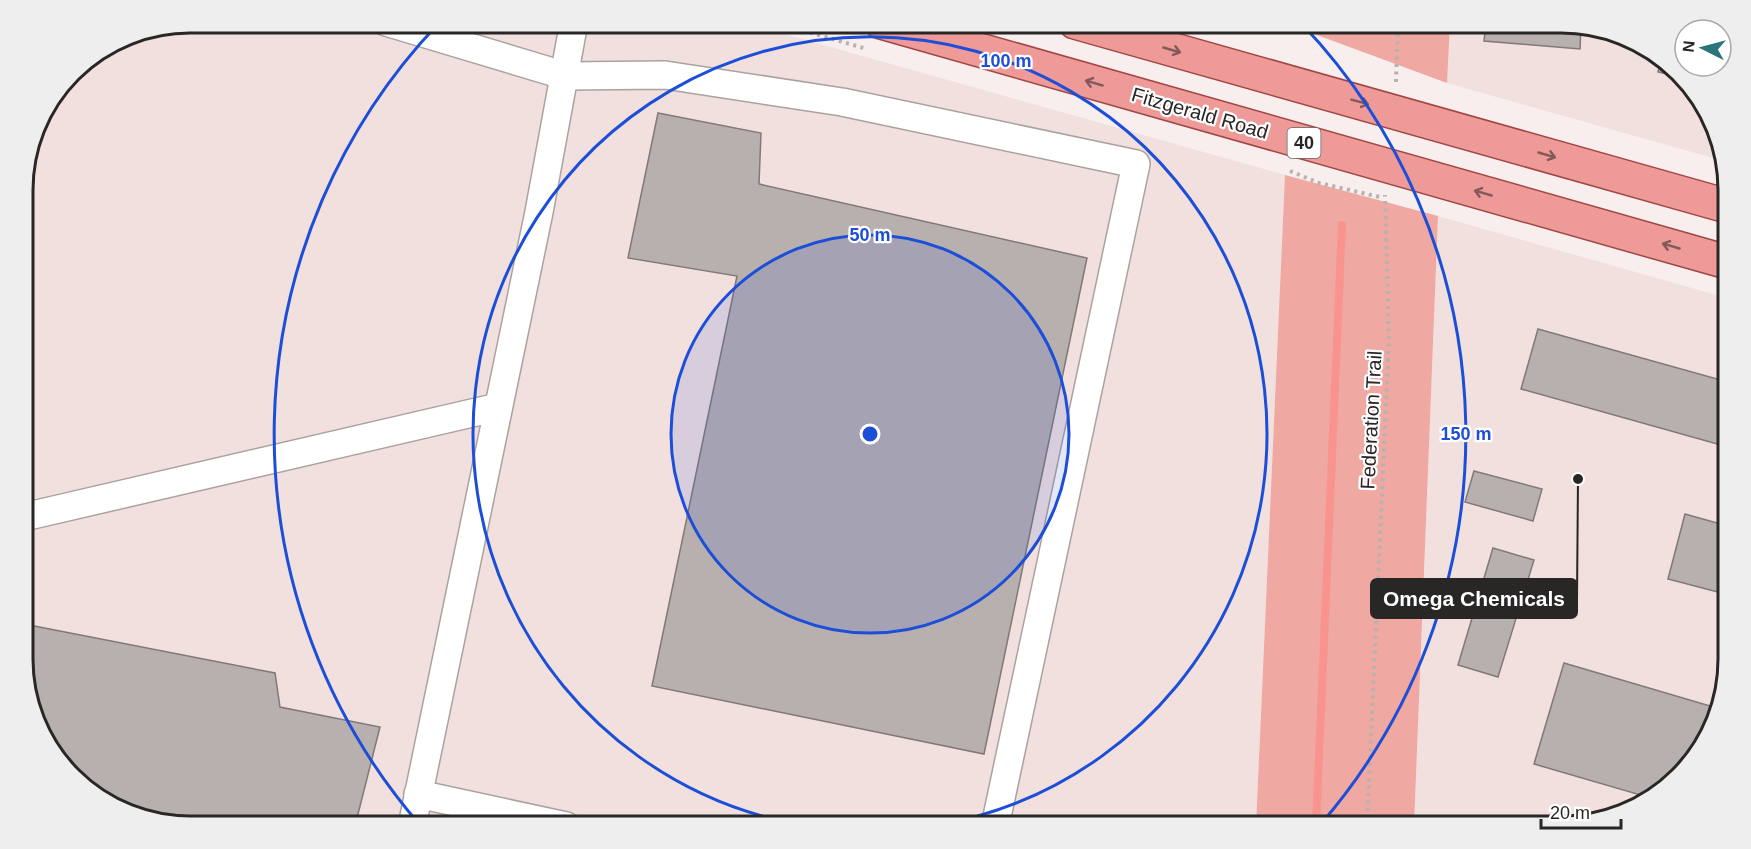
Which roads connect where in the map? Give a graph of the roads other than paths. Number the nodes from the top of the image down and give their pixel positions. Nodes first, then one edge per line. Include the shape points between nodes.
1 (423, 33) edge
2 (572, 33) edge
3 (919, 33) edge
4 (1114, 33) edge
5 (566, 76) junction
6 (1718, 203) edge
7 (1718, 259) edge
8 (498, 407) junction
9 (33, 515) edge
10 (418, 794) junction
11 (414, 816) edge
12 (520, 816) edge
13 (997, 816) edge

1 - 5 lane
2 - 5 lane
7 -> 3 main road, Fitzgerald Road / 40
4 -> 6 main road
5 - 8 lane
5 - 13 lane via 676,76 842,102 1136,164
8 - 9 lane
8 - 10 lane
10 - 11 lane
10 - 12 lane

